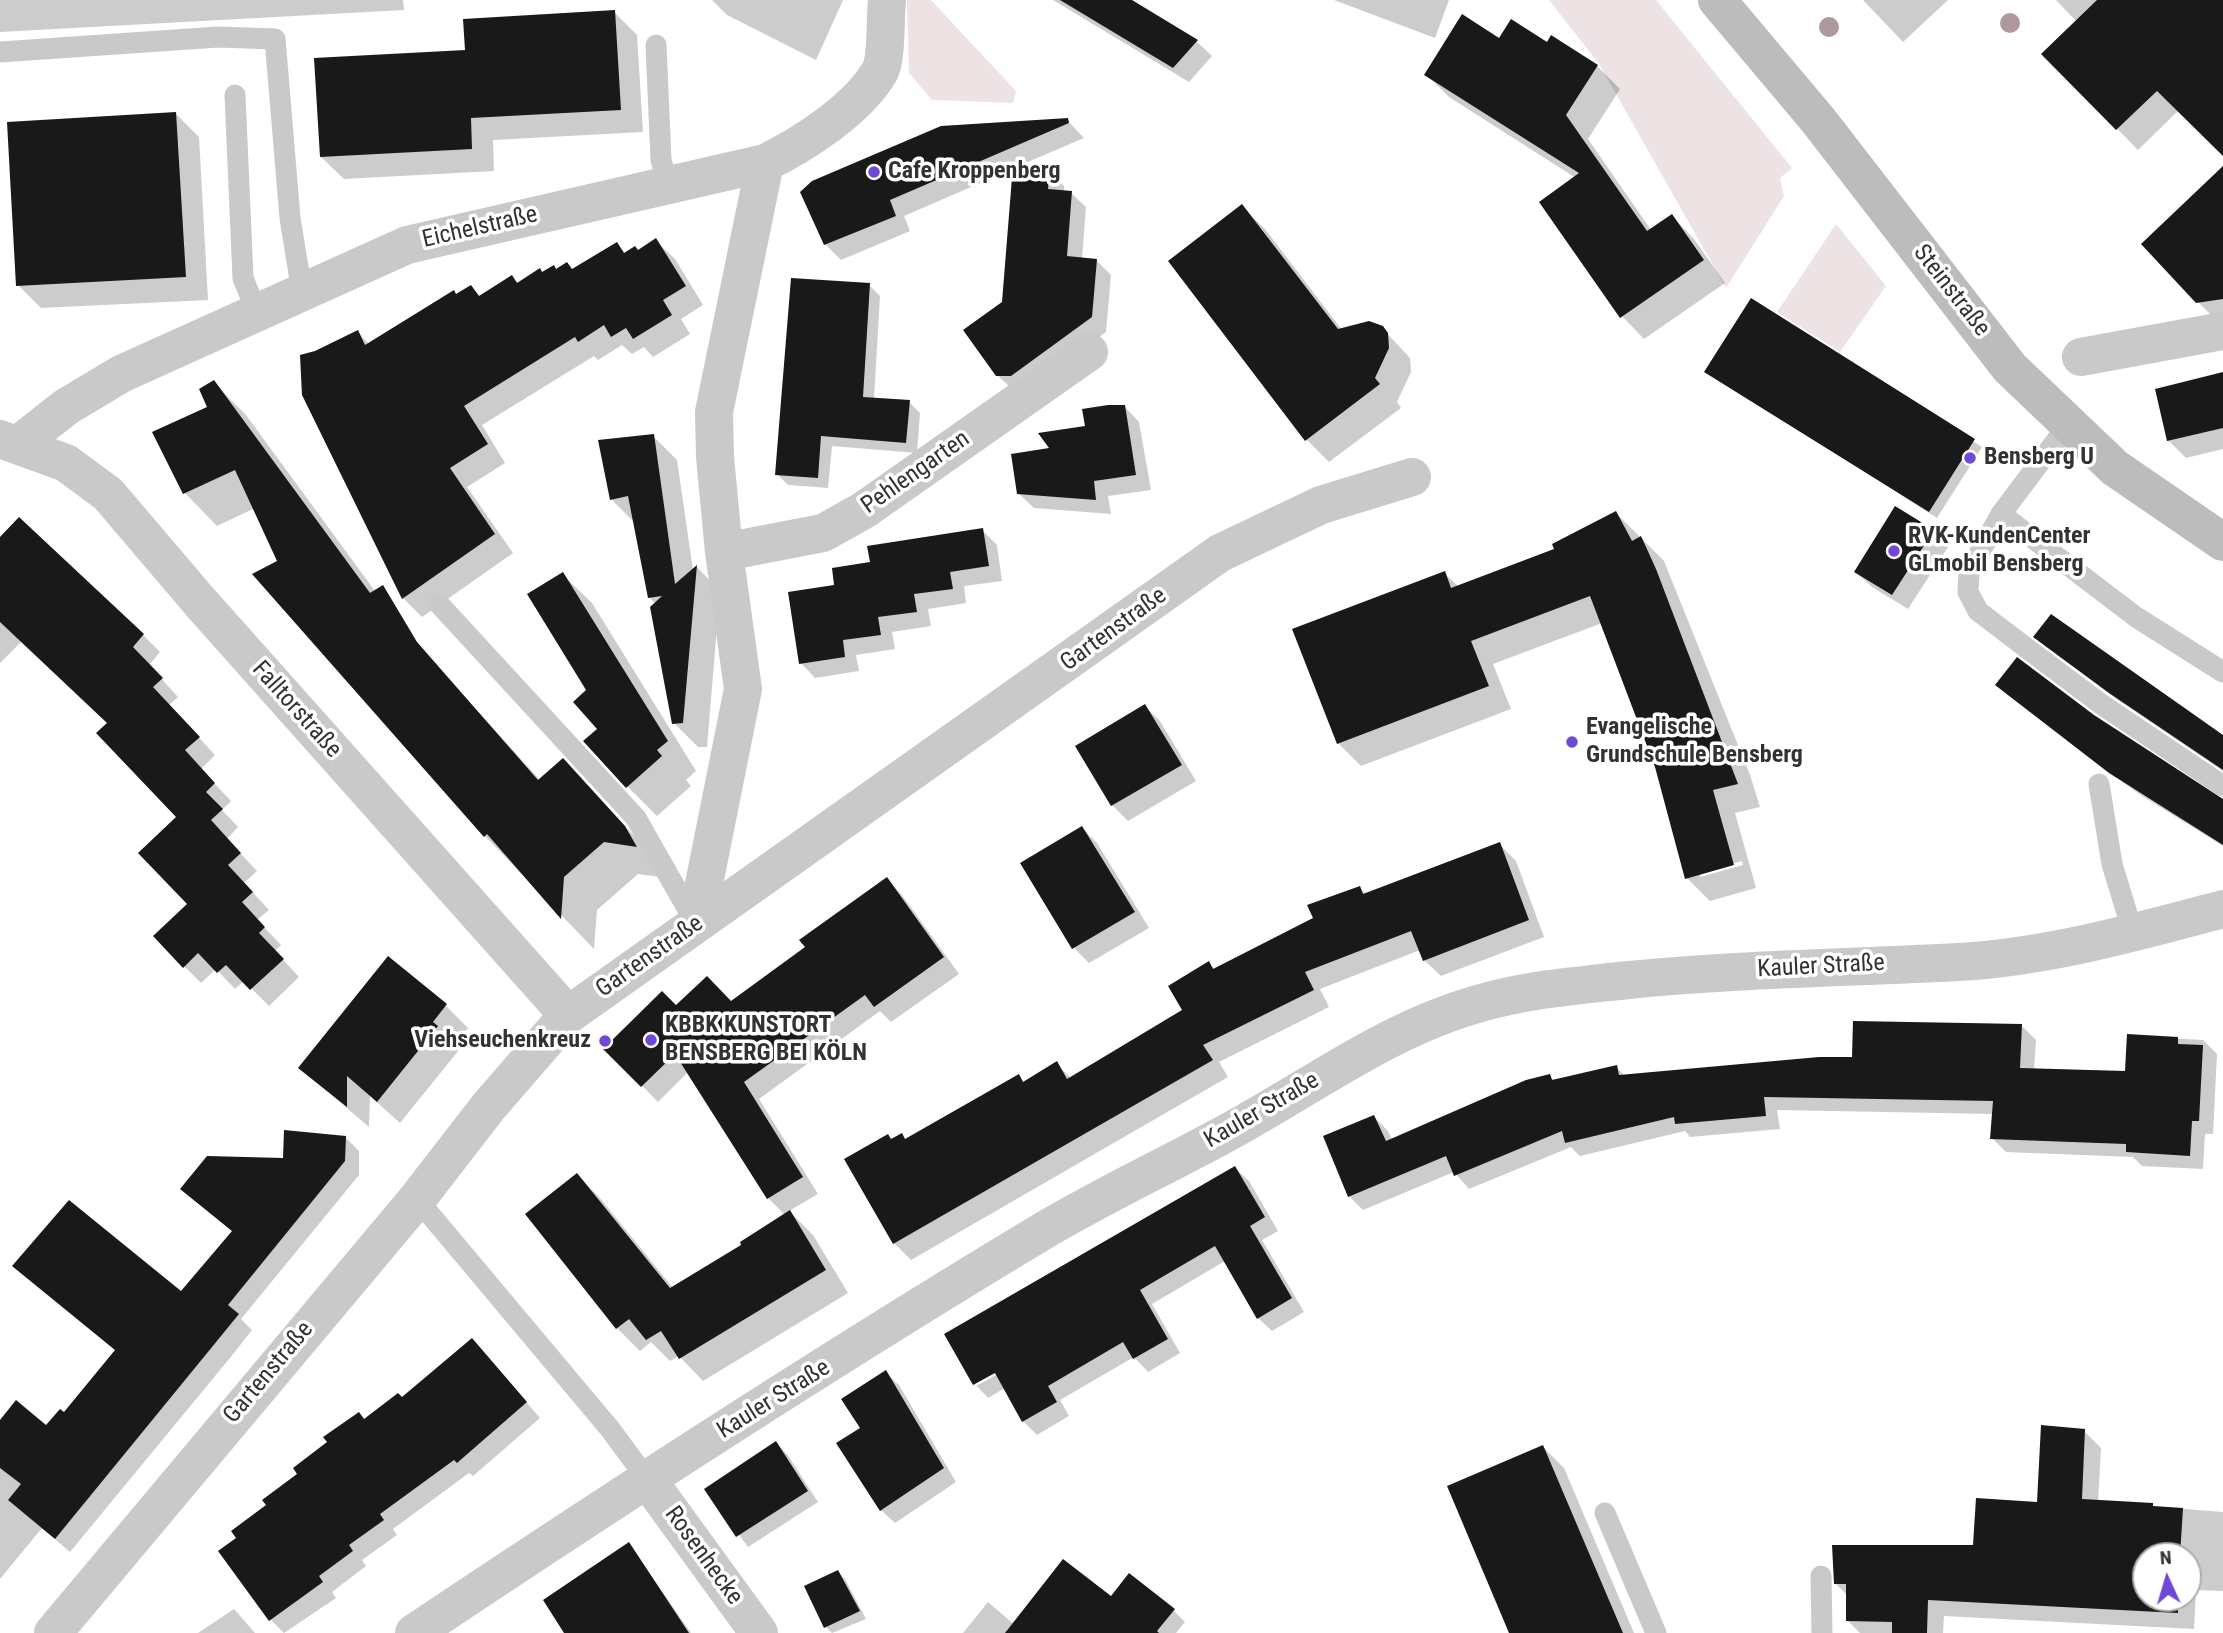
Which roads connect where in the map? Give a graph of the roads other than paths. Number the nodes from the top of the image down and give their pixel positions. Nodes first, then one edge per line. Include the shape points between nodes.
1 (887, 0) edge
2 (1730, 4) edge
3 (656, 46) dead end
4 (0, 52) edge
5 (235, 96) dead end
6 (765, 163) junction
7 (668, 185) junction
8 (302, 292) junction
9 (257, 313) junction
10 (2223, 331) edge
11 (1089, 352) dead end
12 (2081, 357) dead end
13 (2068, 425) junction
14 (10, 442) edge
15 (1412, 477) dead end
16 (2001, 514) junction
17 (2223, 542) edge
18 (724, 552) junction
19 (439, 604) dead end
20 (2223, 672) edge
21 (2099, 784) dead end
22 (2223, 786) edge
23 (2223, 909) edge
24 (696, 924) junction
25 (2133, 933) junction
26 (568, 1015) junction
27 (417, 1199) junction
28 (648, 1479) junction
29 (1605, 1513) dead end
30 (1821, 1576) dead end
31 (430, 1629) edge
32 (53, 1633) edge
33 (759, 1633) edge
34 (1656, 1633) edge
35 (1822, 1633) edge

1 - 6 street, Eichelstraße via 881,69 848,109
2 - 13 main road, Steinstraße via 2010,368
3 - 7 lane via 661,160
4 - 8 lane via 218,37 275,39 290,218
5 - 9 lane via 243,278
6 - 7 street, Eichelstraße
6 - 18 street via 714,412
7 - 8 street, Eichelstraße via 407,245
8 - 9 street, Eichelstraße
9 - 14 street, Eichelstraße via 121,374
10 - 12 street
11 - 18 street, Pehlengarten via 864,510 823,533
13 - 16 lane
13 - 17 main road, Steinstraße via 2115,468
14 - 26 street, Falltorstraße via 66,463 108,494
15 - 24 street, Gartenstraße via 1321,505 1220,553
16 - 20 lane via 2136,617
16 - 22 lane via 1969,572 1968,592 1978,611 2101,704
18 - 24 street via 743,689
19 - 24 lane via 636,818
21 - 25 lane via 2112,864
23 - 25 street, Kauler Straße
24 - 26 street, Gartenstraße
25 - 28 street, Kauler Straße via 1963,962 1815,966 1552,988 1481,1002 1415,1026 1042,1232
26 - 27 street, Gartenstraße
27 - 28 lane
27 - 32 street, Gartenstraße
28 - 31 street, Kauler Straße
28 - 33 street, Rosenhecke
29 - 34 lane
30 - 35 lane

